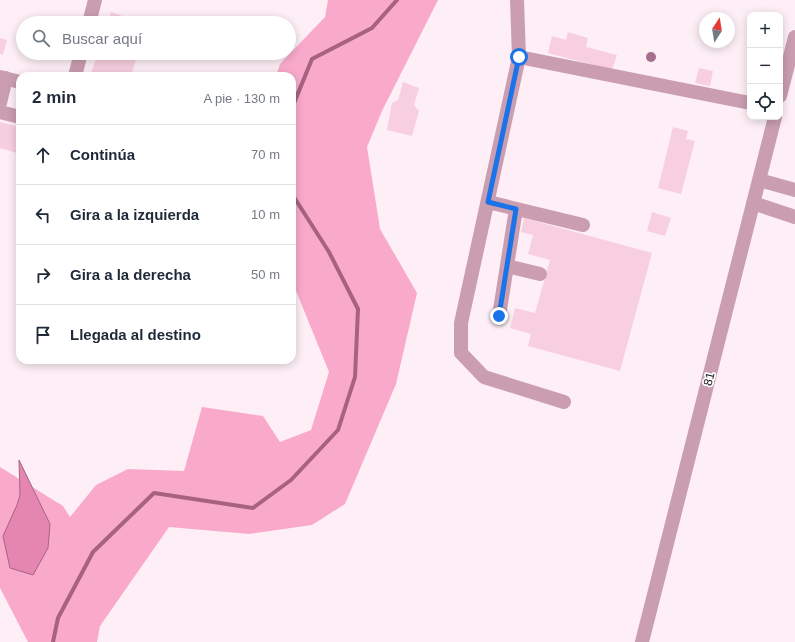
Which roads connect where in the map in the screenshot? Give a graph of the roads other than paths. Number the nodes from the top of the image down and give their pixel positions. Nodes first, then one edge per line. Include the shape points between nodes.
1 (95, 0) edge
2 (517, 0) edge
3 (91, 16) edge
4 (795, 37) edge
5 (519, 57) junction
6 (79, 60) edge
7 (76, 72) edge
8 (3, 78) edge
9 (16, 81) edge
10 (783, 84) edge
11 (747, 102) edge
12 (0, 103) edge
13 (0, 112) edge
14 (16, 117) edge
15 (774, 120) edge
16 (759, 180) junction
17 (795, 190) edge
18 (488, 202) junction
19 (753, 203) junction
20 (516, 209) junction
21 (795, 216) edge
22 (583, 225) dead end
23 (507, 266) junction
24 (540, 274) dead end
25 (499, 316) dead end
26 (564, 402) dead end
27 (642, 642) edge

1 - 3 street
2 - 5 street
4 - 10 street
5 - 11 street
5 - 18 street
6 - 7 street
8 - 9 street
8 - 12 street
13 - 14 street
15 - 16 street, 81
16 - 17 street
16 - 19 street, 81
18 - 20 street
18 - 26 street via 461,323 461,353 484,377
19 - 21 street
19 - 27 street, 81
20 - 22 street
20 - 23 street
23 - 24 street
23 - 25 street

